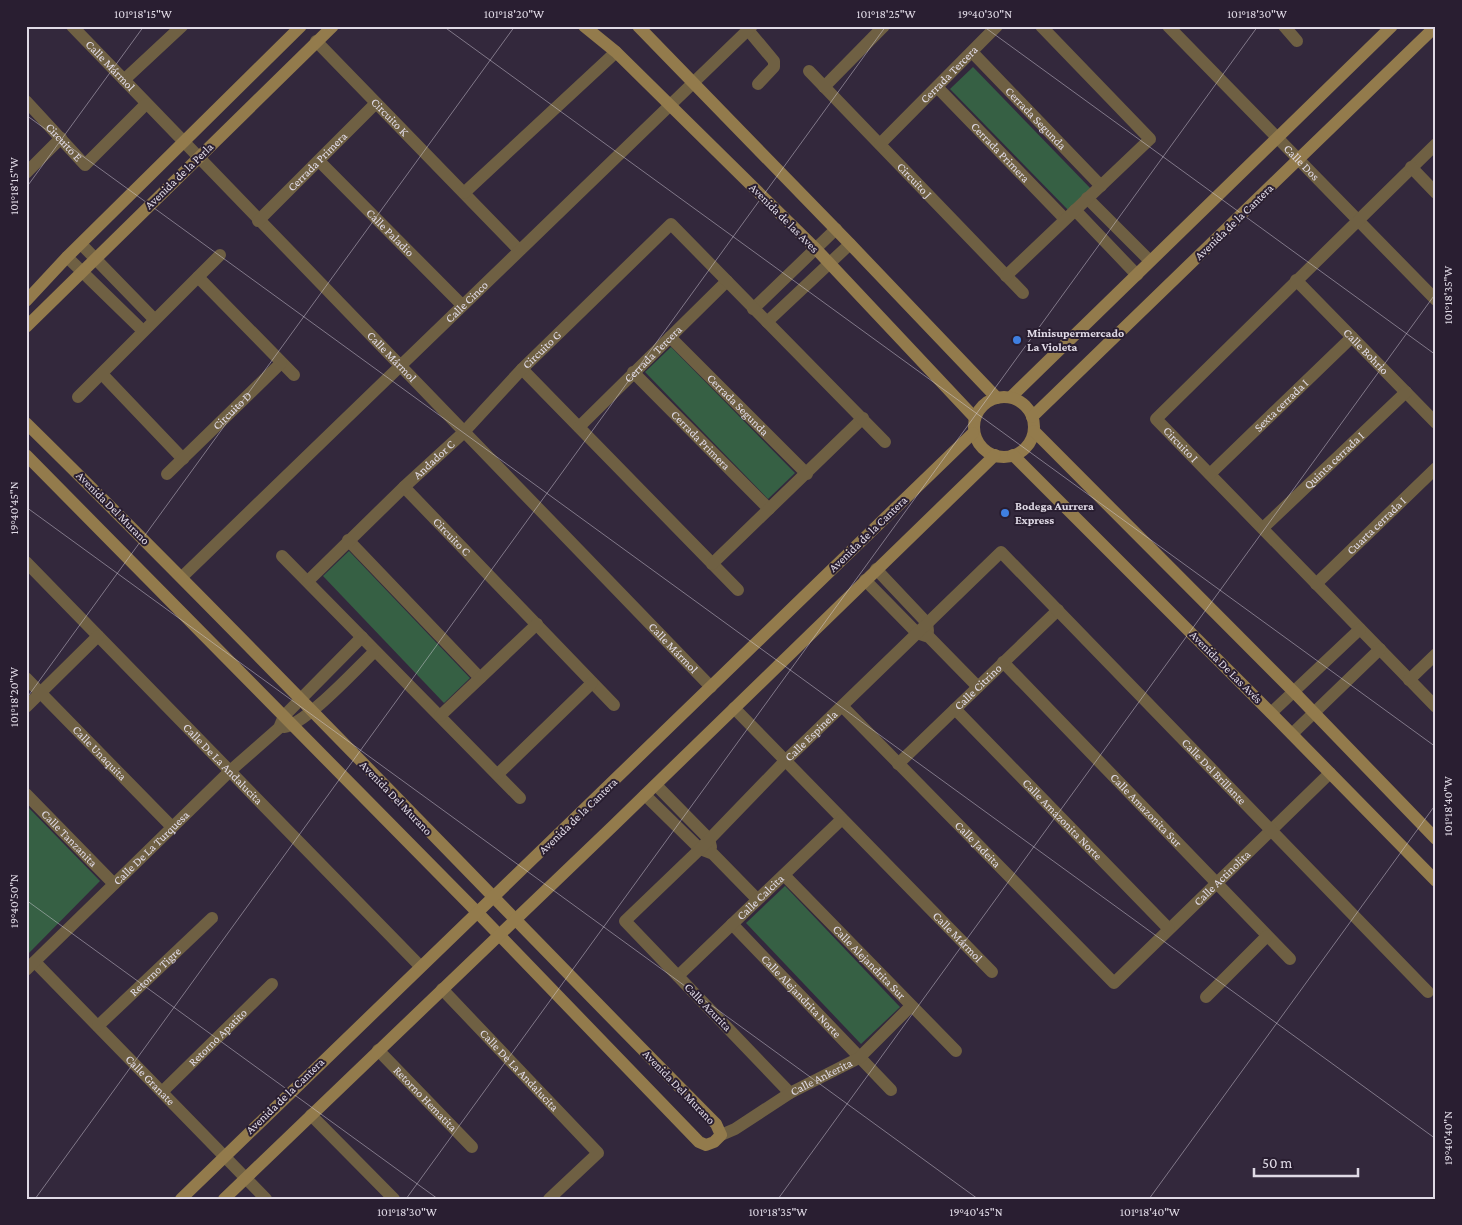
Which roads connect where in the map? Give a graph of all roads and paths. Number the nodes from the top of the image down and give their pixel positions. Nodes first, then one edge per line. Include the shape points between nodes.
1 (72, 26) edge
2 (182, 26) edge
3 (301, 26) edge
4 (333, 26) edge
5 (584, 26) edge
6 (638, 26) edge
7 (884, 26) edge
8 (997, 26) edge
9 (1041, 26) edge
10 (1168, 26) edge
11 (1284, 26) edge
12 (1392, 26) edge
13 (1436, 26) edge
14 (750, 28) edge
15 (316, 41) junction
16 (1298, 41) dead end
17 (616, 52) junction
18 (972, 52) junction
19 (809, 72) dead end
20 (124, 80) junction
21 (692, 81) junction
22 (758, 84) dead end
23 (824, 87) junction
24 (937, 87) junction
25 (26, 102) edge
26 (376, 103) junction
27 (146, 104) junction
28 (669, 105) junction
29 (61, 138) junction
30 (1278, 138) junction
31 (183, 142) junction
32 (880, 144) junction
33 (1436, 144) edge
34 (197, 157) junction
35 (1299, 160) junction
36 (319, 161) junction
37 (1411, 167) junction
38 (26, 173) edge
39 (1100, 186) junction
40 (1436, 192) edge
41 (464, 193) junction
42 (1087, 198) junction
43 (1070, 214) junction
44 (1357, 219) junction
45 (258, 220) junction
46 (836, 229) junction
47 (81, 244) junction
48 (850, 244) junction
49 (816, 249) junction
50 (519, 250) junction
51 (220, 255) dead end
52 (67, 257) junction
53 (94, 259) junction
54 (1150, 261) junction
55 (830, 263) junction
56 (81, 271) junction
57 (1137, 275) junction
58 (1006, 276) junction
59 (198, 277) junction
60 (1296, 280) junction
61 (727, 281) junction
62 (1022, 293) dead end
63 (1436, 300) edge
64 (26, 301) edge
65 (462, 305) junction
66 (753, 308) junction
67 (154, 320) junction
68 (767, 322) junction
69 (26, 327) edge
70 (143, 331) junction
71 (670, 337) junction
72 (1352, 337) junction
73 (281, 362) junction
74 (399, 367) junction
75 (522, 369) junction
76 (634, 372) junction
77 (102, 374) junction
78 (294, 375) dead end
79 (1406, 392) junction
80 (78, 397) dead end
81 (997, 398) junction
82 (1011, 398) junction
83 (1032, 417) junction
84 (863, 418) junction
85 (975, 418) junction
86 (26, 423) edge
87 (1436, 424) edge
88 (579, 427) junction
89 (1034, 430) junction
90 (463, 433) junction
91 (973, 433) junction
92 (885, 442) dead end
93 (26, 455) edge
94 (995, 455) junction
95 (1013, 456) junction
96 (183, 459) junction
97 (1436, 468) edge
98 (167, 474) dead end
99 (807, 474) junction
100 (1210, 474) junction
101 (404, 487) junction
102 (769, 510) junction
103 (1262, 528) junction
104 (348, 540) junction
105 (1001, 552) joint
106 (282, 556) dead end
107 (26, 562) edge
108 (712, 564) junction
109 (876, 569) junction
110 (182, 577) junction
111 (865, 580) junction
112 (308, 581) junction
113 (1316, 584) junction
114 (738, 590) dead end
115 (1058, 610) junction
116 (926, 623) junction
117 (537, 624) junction
118 (1360, 629) junction
119 (917, 633) junction
120 (98, 636) junction
121 (362, 637) junction
122 (929, 637) junction
123 (1380, 649) junction
124 (375, 650) junction
125 (1436, 654) edge
126 (1003, 662) junction
127 (26, 678) edge
128 (480, 678) junction
129 (1409, 680) junction
130 (592, 683) junction
131 (711, 687) junction
132 (978, 687) junction
133 (1294, 692) junction
134 (41, 693) junction
135 (300, 699) junction
136 (614, 705) dead end
137 (842, 706) junction
138 (26, 707) edge
139 (1436, 707) edge
140 (734, 708) junction
141 (955, 709) junction
142 (312, 711) junction
143 (1272, 713) junction
144 (1314, 713) junction
145 (440, 716) junction
146 (285, 723) junction
147 (1292, 734) junction
148 (785, 761) junction
149 (898, 764) junction
150 (230, 771) junction
151 (498, 774) junction
152 (1330, 774) junction
153 (656, 785) junction
154 (26, 794) edge
155 (645, 795) junction
156 (520, 798) dead end
157 (842, 819) junction
158 (172, 827) junction
159 (1271, 830) junction
160 (710, 839) junction
161 (1436, 839) edge
162 (700, 849) junction
163 (713, 854) junction
164 (784, 875) junction
165 (1436, 881) edge
166 (114, 884) junction
167 (1216, 884) junction
168 (492, 898) junction
169 (757, 899) junction
170 (477, 912) junction
171 (212, 918) dead end
172 (514, 920) junction
173 (625, 921) joint
174 (732, 924) junction
175 (1169, 929) junction
176 (499, 935) junction
177 (1267, 936) junction
178 (1290, 959) dead end
179 (30, 966) edge
180 (420, 966) junction
181 (992, 972) dead end
182 (678, 976) junction
183 (1114, 982) joint
184 (272, 984) dead end
185 (442, 989) junction
186 (1428, 992) dead end
187 (1206, 997) dead end
188 (911, 1006) junction
189 (98, 1026) junction
190 (378, 1050) junction
191 (956, 1051) dead end
192 (859, 1058) junction
193 (891, 1090) dead end
194 (162, 1092) junction
195 (790, 1093) junction
196 (311, 1115) junction
197 (721, 1135) junction
198 (472, 1147) dead end
199 (224, 1155) junction
200 (245, 1178) junction
201 (181, 1199) edge
202 (224, 1199) edge
203 (266, 1199) edge
204 (394, 1199) edge
205 (550, 1199) edge

1 - 20 street, Calle Mármol
2 - 20 street
3 - 31 street, Avenida de la Perla
4 - 15 street, Avenida de la Perla
5 - 17 street, Avenida de las Aves
6 - 21 street
7 - 23 street
8 - 18 street, Cerrada Tercera
9 - 39 street via 1150,139
10 - 30 street, Calle Dos
11 - 16 street
12 - 30 street
13 - 35 street, Avenida de la Cantera
14 - 21 street, Calle Cinco
14 - 22 street via 774,61 774,67
15 - 26 street, Circuito K
15 - 34 street, Avenida de la Perla
17 - 28 street, Avenida de las Aves
17 - 41 street
18 - 24 street, Cerrada Tercera
18 - 39 street, Cerrada Segunda
19 - 23 street, Circuito J
20 - 27 street, Calle Mármol
21 - 28 street, Calle Cinco
21 - 46 street
23 - 32 street, Circuito J
24 - 32 street, Cerrada Tercera
24 - 43 street, Cerrada Primera
25 - 29 street, Circuito E
26 - 36 street, Cerrada Primera
26 - 41 street, Circuito K
27 - 29 street, Circuito E via 85,165
27 - 31 street, Calle Mármol
28 - 49 street, Avenida de las Aves
28 - 50 street, Calle Cinco
29 - 38 street
30 - 35 street, Calle Dos
30 - 54 street
31 - 34 street, Calle Mármol
31 - 47 street, Avenida de la Perla
32 - 58 street, Circuito J
33 - 37 street, Circuito I
34 - 45 street, Calle Mármol
34 - 53 street, Avenida de la Perla
35 - 44 street, Calle Dos
35 - 83 street, Avenida de la Cantera
36 - 45 street, Cerrada Primera
36 - 65 street, Calle Paladio
37 - 40 street
37 - 44 street, Circuito I
39 - 42 street
41 - 50 street, Circuito K
42 - 43 street
42 - 54 street
43 - 57 street
43 - 58 street
44 - 60 street, Circuito I
44 - 63 street, Calle Dos
45 - 74 street, Calle Mármol
46 - 48 street
46 - 49 street
47 - 52 street, Avenida de la Perla
47 - 53 street
48 - 55 street
48 - 81 street
49 - 55 street, Avenida de las Aves
49 - 66 street
50 - 65 street, Calle Cinco
51 - 59 street
52 - 56 street
52 - 64 street, Avenida de la Perla
53 - 56 street, Avenida de la Perla
53 - 67 street
54 - 57 street
55 - 68 street
55 - 85 street, Avenida de las Aves
56 - 69 street, Avenida de la Perla
56 - 70 street
57 - 82 street
58 - 62 street, Circuito J
59 - 67 street
59 - 73 street
60 - 72 street, Calle Bohrio
60 - 100 street, Circuito I via 1156,419
61 - 66 street, Circuito G
61 - 71 street, Cerrada Tercera
61 - 75 street, Circuito G via 671,224
65 - 74 street, Calle Cinco
66 - 68 street, Circuito G
67 - 70 street
68 - 84 street, Circuito G
70 - 77 street
71 - 76 street, Cerrada Tercera
71 - 99 street, Cerrada Segunda
72 - 79 street, Calle Bohrio
72 - 100 street, Sexta cerrada I
73 - 78 street
73 - 96 street, Circuito D
74 - 90 street, Calle Mármol
74 - 110 street, Calle Cinco
75 - 88 street, Circuito G
75 - 90 street, Andador C
76 - 88 street, Cerrada Tercera
76 - 102 street, Cerrada Primera
77 - 80 street
77 - 96 street
79 - 87 street, Calle Bohrio
79 - 103 street, Quinta cerrada I
81 - 82 street
81 - 85 street via 987,402
82 - 83 street via 1027,408
83 - 89 street
84 - 92 street, Circuito G
84 - 99 street
85 - 91 street
86 - 110 street, Avenida Del Murano
88 - 108 street, Circuito G
89 - 95 street via 1027,446
89 - 133 street
90 - 101 street, Andador C
90 - 131 street, Calle Mármol
91 - 94 street via 986,451
91 - 131 street, Avenida de la Cantera
93 - 146 street, Avenida Del Murano
94 - 95 street
94 - 109 street
95 - 143 street, Avenida De Las Avés
96 - 98 street, Circuito D
97 - 113 street, Cuarta cerrada I
99 - 102 street
100 - 103 street, Circuito I
101 - 104 street
101 - 117 street, Circuito C
102 - 108 street
103 - 113 street, Circuito I
104 - 112 street
104 - 128 street
105 - 115 street, Calle Del Brillante
105 - 116 street, Calle Espinela
106 - 112 street
107 - 120 street, Calle De La Andalucita
108 - 114 street, Circuito G
109 - 111 street
109 - 116 street
110 - 135 street, Avenida Del Murano
111 - 119 street
111 - 140 street
112 - 121 street
113 - 118 street, Circuito I
115 - 126 street, Calle Citrino
115 - 159 street, Calle Del Brillante
116 - 119 street, Calle Espinela
116 - 122 street
117 - 128 street
117 - 130 street, Circuito C
118 - 123 street, Circuito I
118 - 133 street
119 - 122 street
119 - 137 street, Calle Espinela
120 - 134 street
120 - 150 street, Calle De La Andalucita
121 - 124 street
121 - 135 street, Calle De La Turquesa
122 - 132 street
123 - 129 street, Circuito I
123 - 144 street
124 - 142 street, Calle De La Turquesa
124 - 145 street
125 - 129 street
126 - 132 street, Calle Citrino
126 - 167 street, Calle Amazonita Sur
127 - 134 street, Calle Unaquita
128 - 145 street
129 - 139 street, Circuito I
130 - 136 street, Circuito C
130 - 151 street
131 - 168 street, Avenida de la Cantera
132 - 141 street, Calle Citrino
133 - 143 street
133 - 144 street
134 - 138 street
134 - 158 street, Calle Unaquita
135 - 142 street, Avenida Del Murano
135 - 146 street, Calle De La Turquesa
137 - 148 street, Calle Espinela
137 - 149 street, Calle Jadeita
140 - 148 street, Calle Mármol
140 - 153 street
141 - 149 street, Calle Citrino
141 - 175 street, Calle Amazonita Norte
142 - 146 street, Calle De La Turquesa
142 - 168 street, Avenida Del Murano
143 - 147 street, Avenida De Las Avés
144 - 147 street
144 - 161 street
145 - 151 street
146 - 150 street, Calle De La Turquesa
146 - 170 street, Avenida Del Murano
147 - 152 street, Avenida De Las Avés
148 - 157 street, Calle Mármol
148 - 160 street, Calle Espinela
149 - 183 street, Calle Jadeita
150 - 158 street, Calle De La Turquesa
150 - 180 street, Calle De La Andalucita
151 - 156 street
152 - 159 street, Calle Actinolita
152 - 165 street, Avenida De Las Avés
153 - 155 street
153 - 160 street
154 - 166 street, Calle Tanzanita
155 - 162 street
155 - 172 street
157 - 164 street, Calle Calcita
157 - 181 street, Calle Mármol
158 - 166 street, Calle De La Turquesa
159 - 167 street, Calle Actinolita
159 - 186 street, Calle Del Brillante
160 - 162 street, Calle Espinela
160 - 163 street
162 - 163 street
162 - 173 street, Calle Espinela
163 - 169 street
164 - 169 street, Calle Calcita
164 - 188 street, Calle Alejandrita Sur
166 - 179 street, Calle De La Turquesa
167 - 175 street, Calle Actinolita
167 - 177 street, Calle Amazonita Sur
168 - 170 street, Avenida de la Cantera
168 - 172 street, Avenida Del Murano
169 - 174 street, Calle Calcita
170 - 176 street, Avenida Del Murano
170 - 180 street, Avenida de la Cantera
171 - 189 street, Retorno Tigre
172 - 176 street
172 - 197 street, Avenida Del Murano via 716,1124
173 - 182 street, Calle Azurita
174 - 182 street, Calle Calcita
174 - 192 street, Calle Alejandrita Norte
175 - 183 street, Calle Actinolita
176 - 185 street
176 - 197 street, Avenida Del Murano via 699,1142 706,1145
177 - 178 street, Calle Amazonita Sur
177 - 187 street
179 - 189 street, Calle Granate
180 - 199 street, Avenida de la Cantera
182 - 195 street, Calle Azurita
184 - 194 street, Retorno Apatito
185 - 190 street
185 - 205 street, Calle De La Andalucita via 598,1153
188 - 191 street, Calle Alejandrita Sur
188 - 192 street, Calle Ankerita
189 - 194 street, Calle Granate
190 - 196 street
190 - 198 street, Retorno Hematita
192 - 193 street, Calle Alejandrita Norte
192 - 195 street, Calle Ankerita
194 - 199 street, Calle Granate
195 - 197 street, Calle Ankerita
196 - 200 street
196 - 204 street
199 - 200 street, Calle Granate
199 - 201 street, Avenida de la Cantera
200 - 202 street
200 - 203 street, Calle Granate

